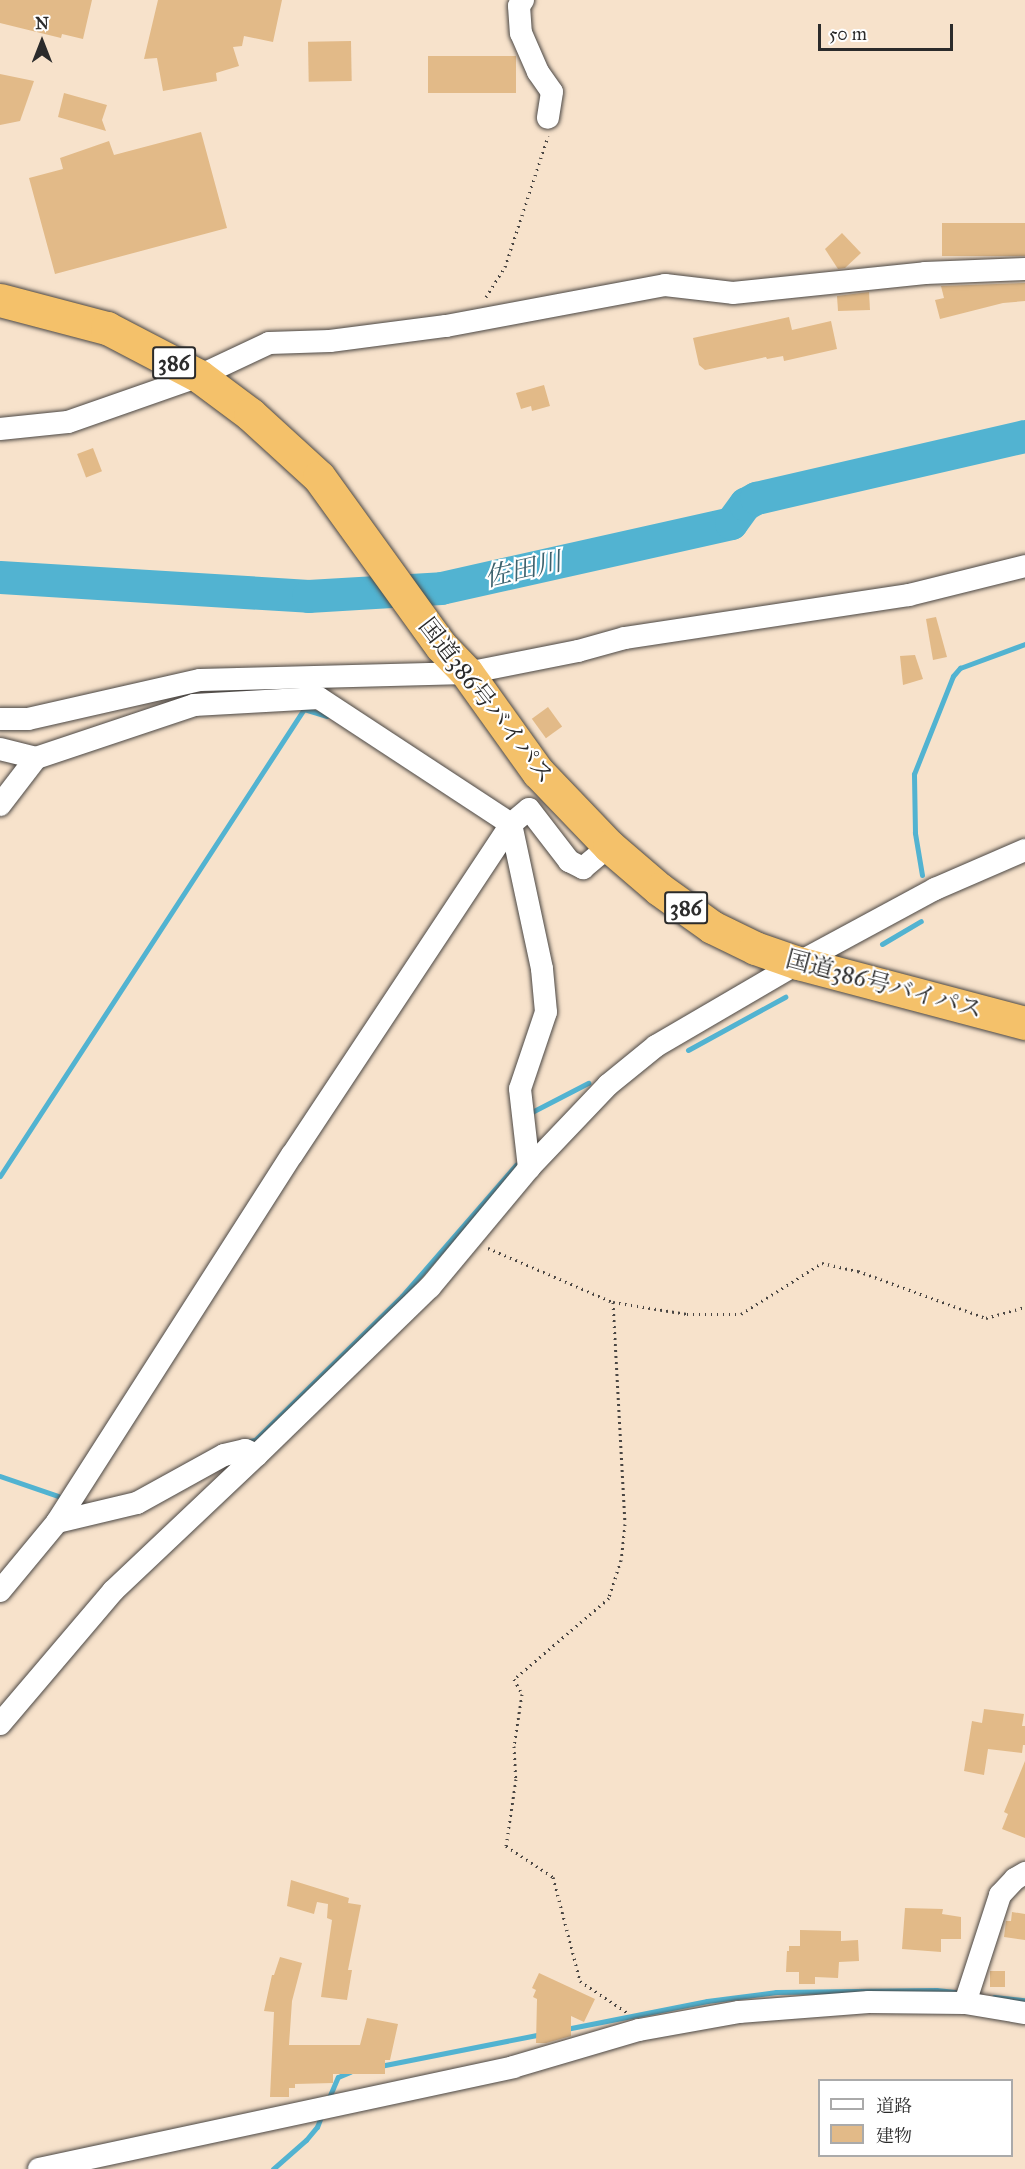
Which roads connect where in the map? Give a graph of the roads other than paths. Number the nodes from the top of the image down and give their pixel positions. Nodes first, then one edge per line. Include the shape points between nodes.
1 (523, 0) edge
2 (548, 118) road end
3 (1025, 269) edge
4 (0, 300) edge
5 (199, 376) junction
6 (0, 429) edge
7 (1025, 566) edge
8 (466, 673) junction
9 (0, 719) edge
10 (0, 749) edge
11 (36, 758) junction
12 (0, 805) edge
13 (511, 824) junction
14 (609, 846) junction
15 (1025, 850) edge
16 (798, 963) junction
17 (1025, 1023) edge
18 (529, 1168) junction
19 (257, 1455) junction
20 (57, 1522) junction
21 (0, 1591) edge
22 (2, 1719) edge
23 (1025, 1873) edge
24 (965, 2002) junction
25 (1025, 2013) edge
26 (39, 2169) edge

1 - 2 street via 519,6 521,33 538,72 552,92
3 - 5 street via 925,273 733,293 664,285 470,322 330,341 269,343
4 - 5 highway, 国道386号バイパス / 386 via 106,328
5 - 6 street via 68,422
5 - 8 highway, 国道386号バイパス / 386 via 250,414 319,477 441,646
7 - 8 street via 909,595 624,638
8 - 9 street via 200,680 28,719
8 - 14 highway, 国道386号バイパス / 386 via 538,772
10 - 11 street
11 - 12 street
11 - 13 street via 194,705 319,698
13 - 14 street via 528,809 569,861 583,868
13 - 18 street via 542,969 546,1012 520,1089
13 - 20 street
14 - 16 highway, 国道386号バイパス / 386 via 712,927
15 - 16 street via 935,889
16 - 17 highway, 国道386号バイパス / 386
16 - 18 street via 657,1046 608,1085
18 - 19 street via 430,1287
19 - 20 street via 245,1450 224,1455 137,1503
19 - 22 street via 112,1591
20 - 21 street
23 - 24 street via 1000,1895
24 - 25 street
24 - 26 street via 869,2002 739,2012 682,2021 513,2067

